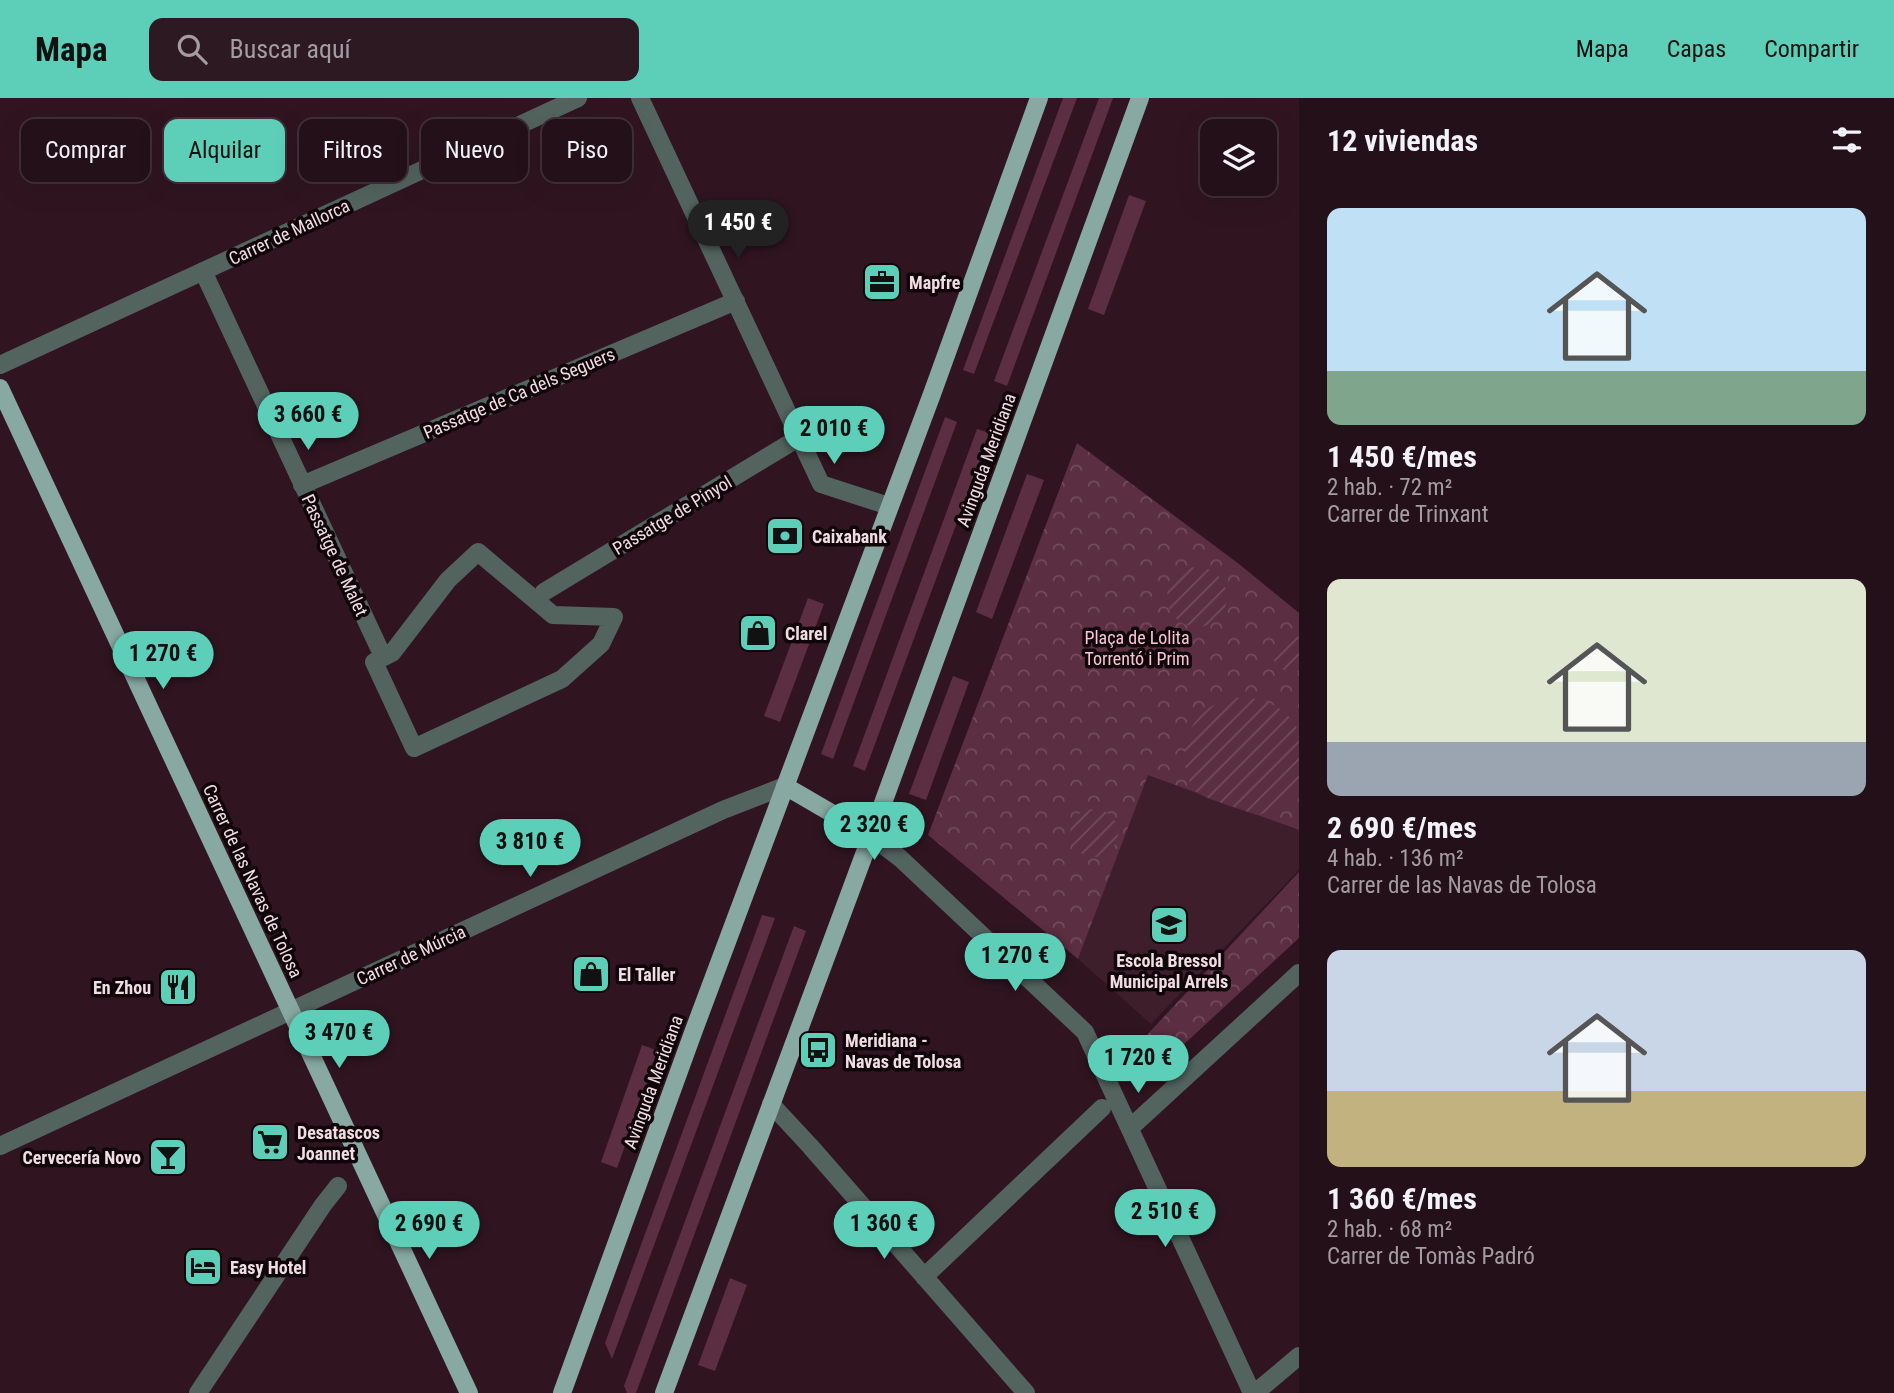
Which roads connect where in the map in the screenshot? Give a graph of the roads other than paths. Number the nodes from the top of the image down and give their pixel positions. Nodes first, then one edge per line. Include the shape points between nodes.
1 (578, 98) edge
2 (640, 98) edge
3 (1039, 98) edge
4 (1140, 98) edge
5 (203, 271) junction
6 (736, 301) junction
7 (0, 365) edge
8 (0, 388) edge
9 (800, 437) junction
10 (302, 485) junction
11 (889, 506) junction
12 (544, 592) dead end
13 (614, 617) joint
14 (379, 648) dead end
15 (785, 786) junction
16 (871, 836) junction
17 (1299, 972) edge
18 (290, 1011) junction
19 (771, 1104) junction
20 (1102, 1108) dead end
21 (1130, 1128) junction
22 (0, 1146) edge
23 (338, 1186) dead end
24 (923, 1277) junction
25 (1299, 1356) edge
26 (198, 1393) edge
27 (469, 1393) edge
28 (562, 1393) edge
29 (664, 1393) edge
30 (1026, 1393) edge
31 (1254, 1393) edge

1 - 5 street, Carrer de Mallorca
2 - 6 street
3 - 11 main road, Avinguda Meridiana
4 - 16 main road, Avinguda Meridiana
5 - 7 street, Carrer de Mallorca
5 - 10 street, Passatge de Malet
6 - 9 street
6 - 10 street, Passatge de Ca dels Seguers
8 - 18 main road, Carrer de las Navas de Tolosa
9 - 11 street via 821,484
9 - 12 street, Passatge de Pinyol
10 - 14 street, Passatge de Malet
11 - 15 main road, Avinguda Meridiana
13 - 13 street via 601,644 562,679 414,748 374,662 392,653 447,580 478,552 553,615
15 - 16 main road
15 - 18 street, Carrer de Múrcia via 723,810
15 - 28 main road, Avinguda Meridiana
16 - 19 main road, Avinguda Meridiana
16 - 21 street via 1085,1032
17 - 21 street
18 - 22 street, Carrer de Múrcia
18 - 27 main road, Carrer de las Navas de Tolosa
19 - 24 street
19 - 29 main road, Avinguda Meridiana
20 - 24 street
21 - 31 street
23 - 26 street
24 - 30 street
25 - 31 street

